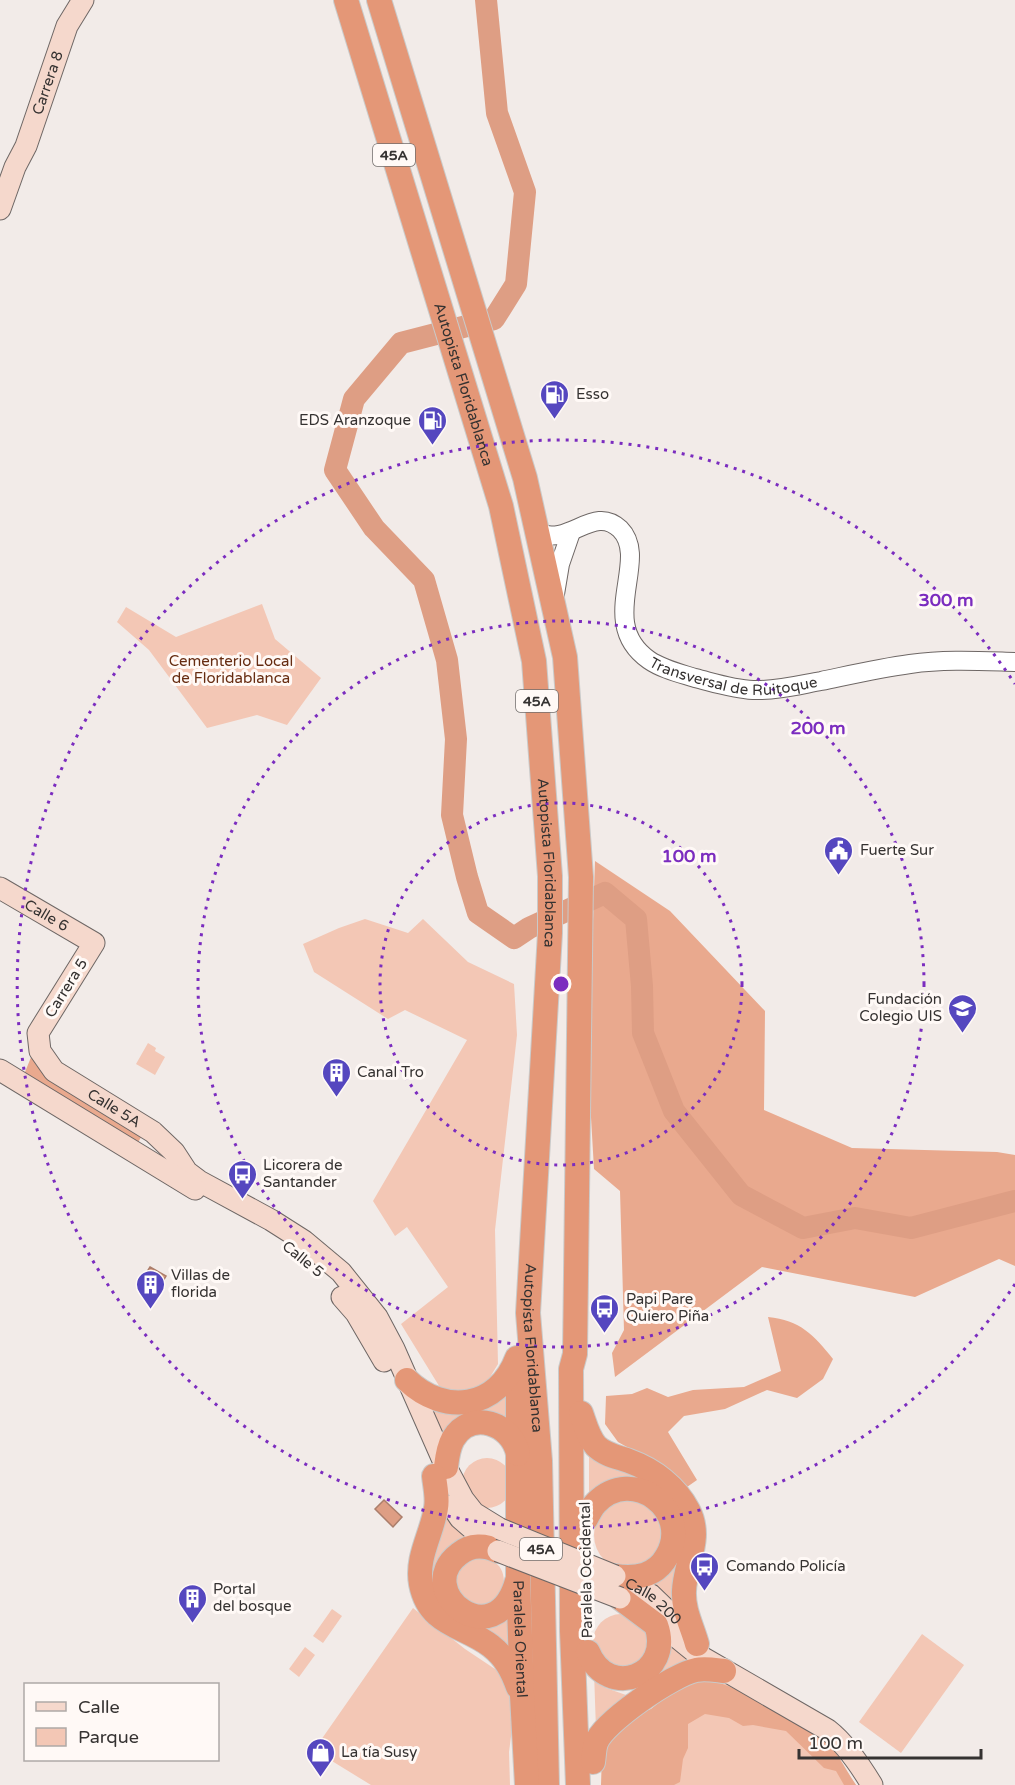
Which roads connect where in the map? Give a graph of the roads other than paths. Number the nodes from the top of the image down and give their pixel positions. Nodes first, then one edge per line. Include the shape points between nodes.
1 (66, 0) edge
2 (83, 0) edge
3 (346, 0) edge
4 (379, 0) edge
5 (15, 168) junction
6 (0, 210) edge
7 (539, 532) junction
8 (571, 532) junction
9 (554, 602) junction
10 (1015, 662) edge
11 (0, 888) edge
12 (94, 943) joint
13 (38, 1033) joint
14 (0, 1070) edge
15 (199, 1181) joint
16 (528, 1314) junction
17 (575, 1354) junction
18 (518, 1356) junction
19 (407, 1380) junction
20 (581, 1413) junction
21 (519, 1459) junction
22 (440, 1472) junction
23 (586, 1518) junction
24 (499, 1540) junction
25 (518, 1576) junction
26 (617, 1587) junction
27 (697, 1644) junction
28 (588, 1652) junction
29 (724, 1671) junction
30 (522, 1695) junction
31 (526, 1759) junction
32 (593, 1773) edge
33 (527, 1785) edge
34 (533, 1785) edge
35 (547, 1785) edge
36 (578, 1785) edge
37 (872, 1785) edge

1 - 5 main road, Carrera 8 via 15,143
2 - 5 main road, Carrera 8 via 67,26
3 - 16 highway, Autopista Floridablanca / 45A via 501,506 534,661 550,876 550,933
4 - 7 highway, Autopista Floridablanca / 45A
5 - 6 main road, Carrera 8
7 - 8 street, Transversal de Ruitoque via 557,536
7 - 9 highway, Autopista Floridablanca / 45A
8 - 9 street via 560,564
8 - 10 street, Transversal de Ruitoque via 593,522 619,529 628,542 630,559 623,606 630,638 641,654 678,673 732,688 756,690 911,664 951,660
9 - 17 highway, Autopista Floridablanca / 45A via 565,657 581,877
11 - 12 main road, Calle 6
12 - 13 main road, Carrera 5
13 - 15 main road, Calle 5A via 40,1051 54,1071 153,1132
14 - 22 main road, Calle 5 via 295,1249 310,1262 356,1313 373,1340
15 - 19 main road, Calle 5 via 304,1241 341,1272 377,1317
16 - 18 highway, Paralela Oriental / 45A
16 - 35 highway, Autopista Floridablanca / 45A via 540,1461
17 - 20 highway, Paralela Occidental / 45A
17 - 36 highway, Autopista Floridablanca / 45A via 571,1369 572,1619
18 - 19 highway via 498,1388 464,1403 438,1400
18 - 21 highway, Paralela Oriental / 45A
19 - 22 main road, Calle 5
20 - 23 highway, Paralela Occidental / 45A
20 - 27 highway via 598,1448 663,1479 680,1496 690,1514 694,1547 684,1598
21 - 22 highway via 516,1444 507,1431 493,1424 478,1423 464,1428 453,1439
21 - 25 highway, Paralela Oriental / 45A
22 - 24 main road, Calle 5 via 460,1518
22 - 30 highway via 437,1505 420,1563 424,1594 442,1619 484,1641 501,1655 510,1665
23 - 26 highway via 595,1503 609,1492 626,1488 643,1490 658,1499 669,1513 674,1530 672,1548 663,1563 649,1574
23 - 28 highway, Paralela Occidental / 45A
24 - 25 highway via 490,1548 464,1550 451,1562 446,1588 454,1605 478,1617 495,1614 509,1602
24 - 26 main road, Calle 200, bridge
25 - 30 highway, Paralela Oriental / 45A
26 - 27 main road, Calle 200 via 651,1595
26 - 28 highway via 657,1625 660,1642 656,1659 644,1672 619,1678 596,1667
26 - 29 main road, Calle 200 via 676,1638
27 - 29 main road, Calle 200
28 - 32 highway, Paralela Occidental / 45A
29 - 32 highway via 698,1669 683,1674 620,1714 596,1743
29 - 37 main road, Calle 200 via 828,1730 856,1760
30 - 31 highway, Paralela Oriental / 45A
31 - 33 highway, Paralela Oriental / 45A
31 - 34 highway

